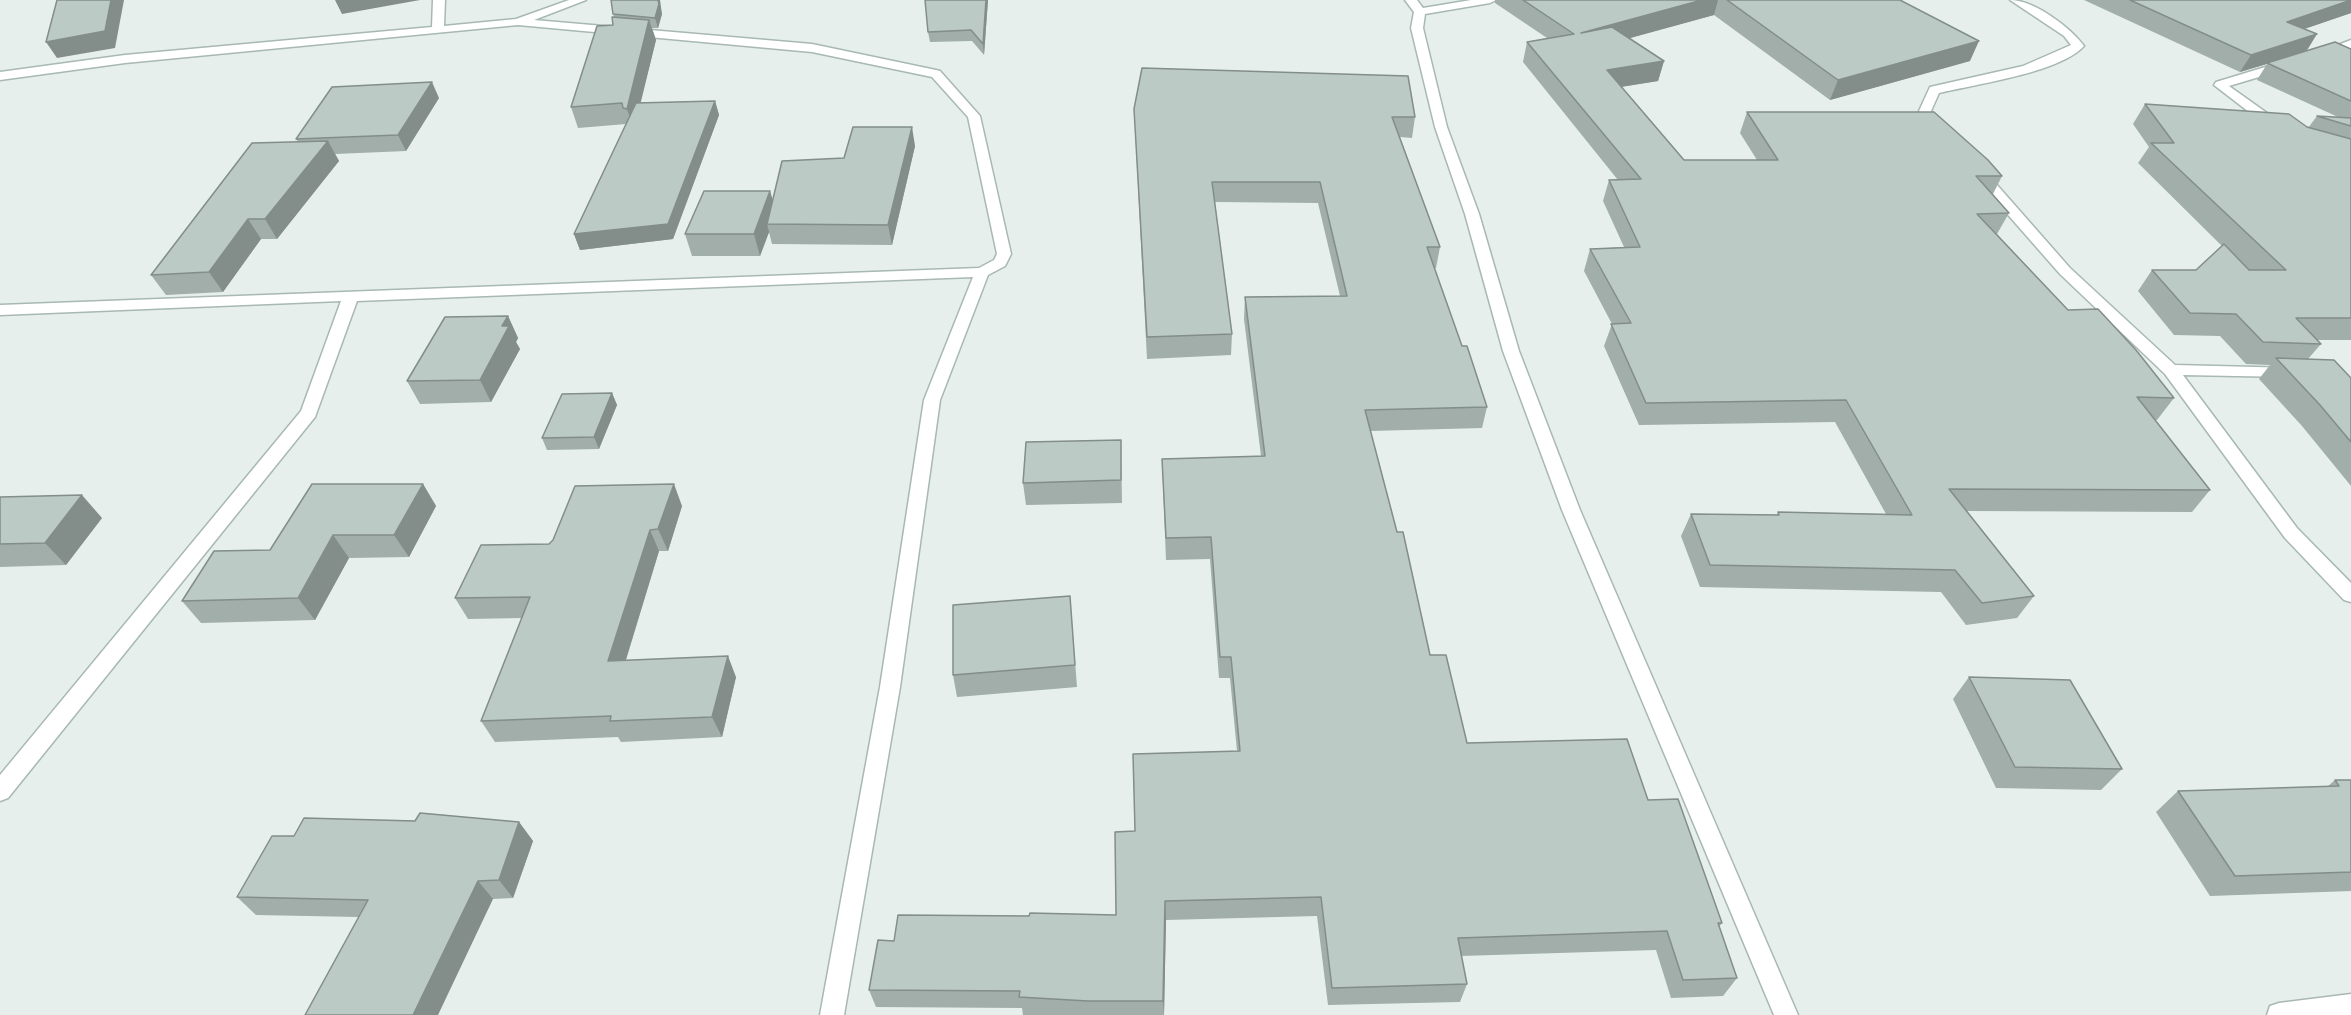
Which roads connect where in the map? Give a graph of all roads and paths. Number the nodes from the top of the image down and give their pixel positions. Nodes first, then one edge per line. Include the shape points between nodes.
1 (439, 0) edge
2 (580, 0) edge
3 (1490, 0) edge
4 (2016, 0) edge
5 (1415, 6) edge
6 (518, 22) junction
7 (438, 29) junction
8 (2351, 44) edge
9 (0, 76) edge
10 (2289, 136) edge
11 (1948, 138) edge
12 (1972, 165) edge
13 (982, 272) junction
14 (351, 296) junction
15 (0, 310) edge
16 (2172, 370) junction
17 (2303, 372) edge
18 (2351, 595) edge
19 (0, 791) edge
20 (2351, 1006) edge
21 (832, 1015) edge
22 (1786, 1015) edge
23 (2279, 1015) edge

1 - 7 street
2 - 6 street
3 - 5 street
4 - 11 street via 2068,34 2078,46 2021,70 1934,90 1925,111
5 - 22 street via 1441,127 1472,214 1511,351 1571,510
6 - 7 street
6 - 13 street via 812,48 936,74 974,116 1004,254 1000,262
7 - 9 street via 125,59
8 - 10 street via 2220,85
12 - 16 street via 2065,271
13 - 14 street
13 - 21 street via 932,400 890,687
14 - 15 street
14 - 19 street via 309,413
16 - 17 street
16 - 18 street via 2291,533
20 - 23 street

